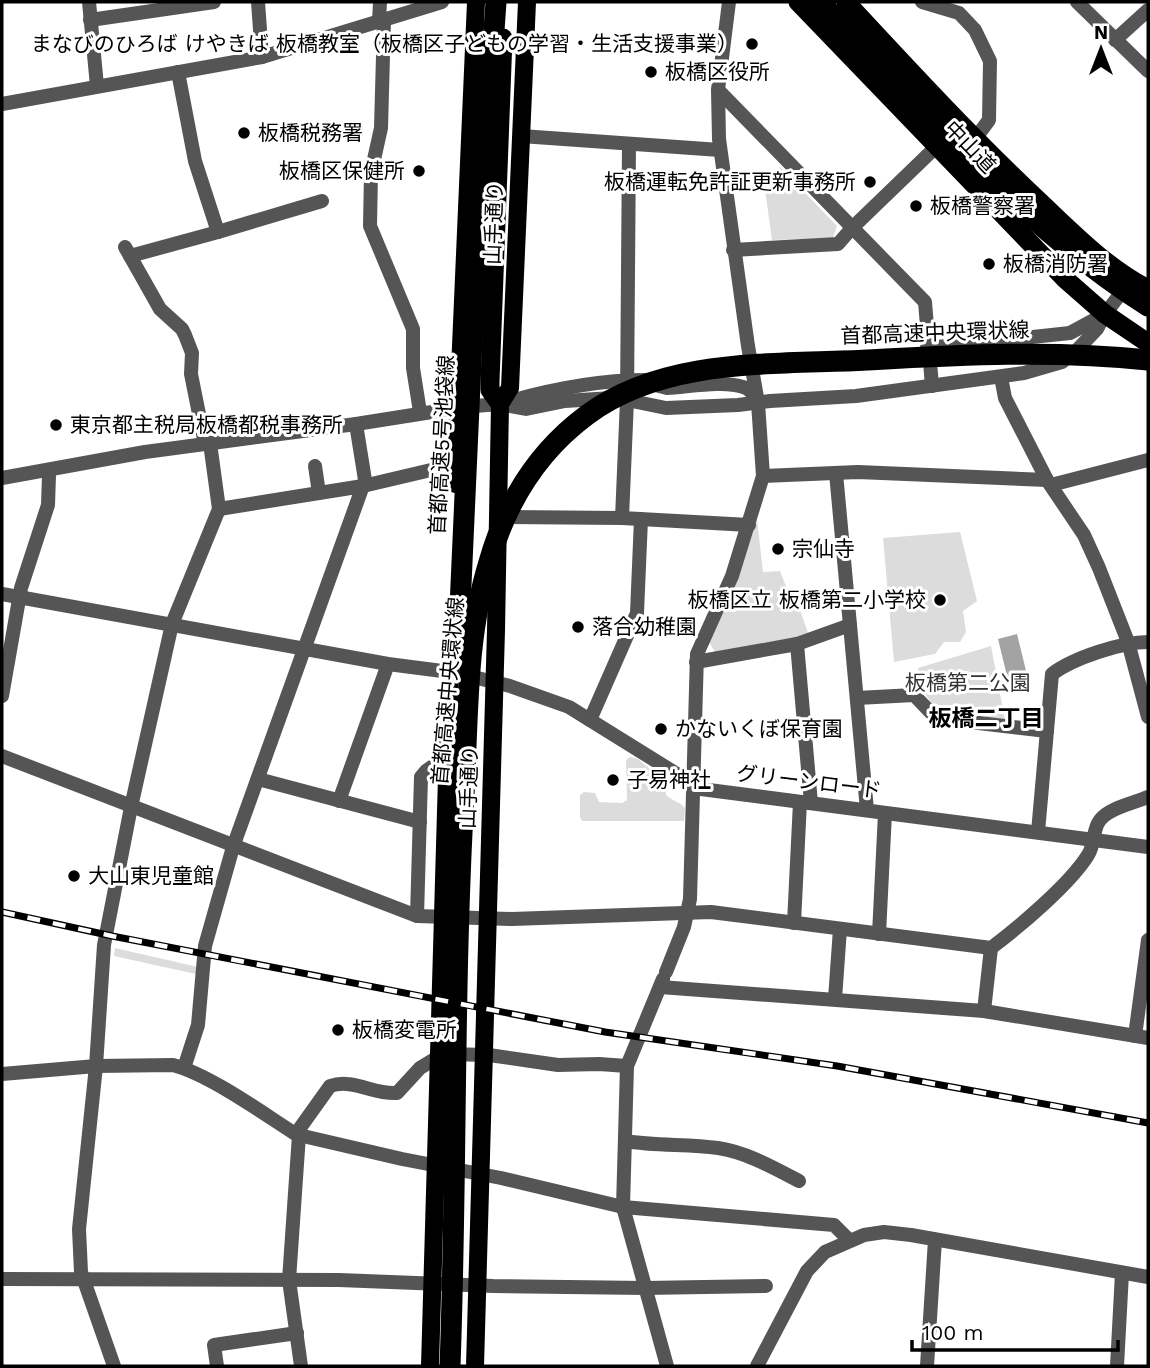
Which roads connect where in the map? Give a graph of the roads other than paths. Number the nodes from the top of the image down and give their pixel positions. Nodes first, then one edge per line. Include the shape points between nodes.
1 (89, 2) edge
2 (214, 2) edge
3 (258, 2) edge
4 (380, 2) edge
5 (442, 2) edge
6 (476, 2) edge
7 (493, 2) edge
8 (504, 2) edge
9 (527, 2) edge
10 (729, 2) edge
11 (798, 2) edge
12 (820, 2) edge
13 (833, 2) edge
14 (846, 2) edge
15 (922, 2) edge
16 (1077, 2) edge
17 (1148, 10) edge
18 (90, 20) junction
19 (381, 21) junction
20 (1115, 40) junction
21 (262, 57) junction
22 (1148, 71) edge
23 (178, 72) junction
24 (97, 86) junction
25 (718, 90) junction
26 (2, 104) edge
27 (521, 136) junction
28 (975, 139) junction
29 (629, 144) junction
30 (937, 146) junction
31 (720, 150) junction
32 (322, 201) dead end
33 (852, 228) junction
34 (218, 232) junction
35 (733, 250) junction
36 (1139, 285) edge
37 (1148, 304) edge
38 (1105, 314) junction
39 (1148, 343) edge
40 (929, 347) junction
41 (1148, 360) edge
42 (750, 364) junction
43 (1148, 365) edge
44 (1001, 377) junction
45 (627, 380) junction
46 (648, 380) junction
47 (932, 386) junction
48 (627, 400) junction
49 (500, 404) junction
50 (758, 404) junction
51 (457, 408) junction
52 (420, 412) junction
53 (356, 424) junction
54 (208, 443) junction
55 (1148, 460) edge
56 (316, 466) dead end
57 (431, 470) dead end
58 (49, 473) junction
59 (836, 474) junction
60 (763, 476) junction
61 (2, 478) edge
62 (1049, 483) junction
63 (363, 486) junction
64 (319, 493) junction
65 (219, 509) junction
66 (498, 517) junction
67 (622, 518) junction
68 (641, 519) junction
69 (749, 525) junction
70 (2, 594) edge
71 (19, 596) junction
72 (172, 624) junction
73 (850, 625) junction
74 (1128, 642) junction
75 (1148, 642) edge
76 (797, 645) junction
77 (305, 648) junction
78 (696, 662) junction
79 (388, 664) junction
80 (450, 672) junction
81 (495, 681) junction
82 (2, 696) edge
83 (857, 698) junction
84 (1148, 717) edge
85 (590, 720) junction
86 (1047, 731) junction
87 (2, 756) edge
88 (447, 756) junction
89 (258, 779) junction
90 (693, 784) junction
91 (1148, 797) edge
92 (339, 801) junction
93 (806, 802) junction
94 (131, 807) junction
95 (867, 810) junction
96 (885, 813) junction
97 (420, 822) junction
98 (1038, 832) junction
99 (1094, 839) junction
100 (233, 847) junction
101 (1148, 847) edge
102 (462, 890) junction
103 (688, 913) junction
104 (417, 916) junction
105 (794, 923) junction
106 (840, 929) junction
107 (879, 934) junction
108 (1148, 940) edge
109 (991, 948) junction
110 (660, 987) junction
111 (835, 999) junction
112 (984, 1011) junction
113 (1142, 1037) edge
114 (96, 1066) junction
115 (627, 1066) junction
116 (184, 1068) junction
117 (2, 1074) edge
118 (299, 1135) junction
119 (625, 1141) junction
120 (799, 1181) dead end
121 (622, 1207) junction
122 (849, 1240) junction
123 (935, 1240) junction
124 (1122, 1273) junction
125 (1148, 1278) edge
126 (2, 1279) edge
127 (83, 1280) junction
128 (289, 1280) junction
129 (432, 1283) junction
130 (478, 1285) junction
131 (766, 1286) dead end
132 (645, 1288) junction
133 (297, 1333) junction
134 (114, 1366) edge
135 (217, 1366) edge
136 (301, 1366) edge
137 (430, 1366) edge
138 (450, 1366) edge
139 (456, 1366) edge
140 (475, 1366) edge
141 (667, 1366) edge
142 (757, 1366) edge
143 (927, 1366) edge
144 (1117, 1366) edge

1 - 18 street
2 - 18 street
3 - 21 street
4 - 19 street
5 - 19 street
6 - 51 main road, 山手通り
7 - 102 highway, 首都高速5号池袋線 via 468,340 457,606
8 - 49 highway via 490,380 490,390
9 - 27 main road, 山手通り
10 - 25 street
11 - 30 highway, 中山道
12 - 37 highway via 1036,221 1116,285
13 - 37 highway via 1036,212
14 - 28 highway, 中山道
15 - 28 street via 959,13 975,30 990,61 989,120
16 - 20 street
17 - 20 street
18 - 24 street
19 - 21 street
19 - 52 street via 381,128 371,173 370,226 413,329
20 - 22 street
21 - 23 street
23 - 24 street
23 - 34 street via 195,161
24 - 26 street
25 - 31 street
25 - 33 street
27 - 29 street
27 - 49 main road, 山手通り via 510,388
28 - 36 highway, 中山道 via 1098,256
29 - 31 street
29 - 45 street
30 - 33 street
30 - 38 highway, 中山道 via 1064,278
31 - 35 street
32 - 34 street
33 - 35 street via 838,244
33 - 40 street via 925,302
34 - 54 street via 127,251 160,309 185,335
35 - 42 street
36 - 38 street
38 - 39 highway, 中山道
38 - 40 street via 1070,333
38 - 44 street via 1097,329 1062,362
40 - 42 street via 852,358
40 - 47 street
41 - 102 highway, 首都高速中央環状線 via 1028,353 742,367 646,384 589,413 523,482 503,519 483,580 473,651
42 - 46 street
42 - 50 street
43 - 102 highway, 首都高速中央環状線 via 1014,360 714,374 648,388 584,423 552,451 526,484 507,520 487,581 474,691
44 - 47 street
44 - 62 street via 1005,398
45 - 46 street
45 - 48 street
45 - 49 street via 565,388
46 - 50 street via 667,388 745,387
47 - 50 street
48 - 49 street via 580,399 526,409
48 - 50 street via 666,408
48 - 67 street
49 - 51 street
49 - 66 main road, 山手通り
50 - 60 street
51 - 52 street
51 - 80 main road, 山手通り
52 - 53 street
53 - 54 street
53 - 63 street
54 - 58 street
54 - 65 street
55 - 62 street
56 - 64 street
57 - 63 street
58 - 61 street
58 - 71 street via 48,505
59 - 60 street
59 - 62 street
59 - 73 street
60 - 69 street
62 - 74 street via 1084,535
63 - 64 street
63 - 77 street
64 - 65 street
65 - 72 street
66 - 67 street
66 - 81 main road, 山手通り
67 - 68 street
68 - 69 street
68 - 85 street via 637,613
69 - 78 street
70 - 71 street, グリーンロード
71 - 72 street, グリーンロード
71 - 82 street
72 - 77 street, グリーンロード
72 - 94 street
73 - 76 street
73 - 83 street
74 - 75 street
74 - 84 street
74 - 86 street via 1052,674
76 - 78 street
76 - 93 street
77 - 79 street, グリーンロード
77 - 89 street
78 - 90 street
79 - 80 street, グリーンロード
79 - 92 street
80 - 81 street, グリーンロード
80 - 88 main road, 山手通り
81 - 85 street, グリーンロード via 569,707
81 - 130 main road, 山手通り
83 - 86 street via 914,695 936,718
83 - 95 street
85 - 90 street, グリーンロード
86 - 98 street
87 - 94 street
88 - 97 street via 421,777
88 - 129 main road, 山手通り
89 - 92 street
89 - 100 street
90 - 93 street, グリーンロード via 702,789
90 - 103 street
91 - 99 street via 1100,819
92 - 97 street
93 - 95 street, グリーンロード
93 - 105 street
94 - 100 street
94 - 114 street via 105,935
95 - 96 street, グリーンロード
96 - 98 street, グリーンロード
96 - 107 street
97 - 104 street
98 - 99 street, グリーンロード
99 - 101 street, グリーンロード
99 - 109 street via 1079,869
100 - 104 street
100 - 116 street via 205,946 198,1025
102 - 138 highway, 首都高速中央環状線
102 - 139 highway, 首都高速中央環状線
103 - 104 street via 512,919
103 - 105 street
103 - 110 street
105 - 106 street
106 - 107 street
106 - 111 street
107 - 109 street
108 - 113 street
109 - 112 street
110 - 111 street
110 - 115 street
111 - 112 street
112 - 113 street
114 - 116 street
114 - 117 street
114 - 127 street via 79,1229
115 - 118 street via 443,1054 420,1068 397,1093 344,1082 330,1086
115 - 119 street
116 - 118 street
118 - 121 street
118 - 128 street
119 - 120 street via 719,1148
119 - 121 street
121 - 122 street via 834,1225
121 - 132 street
122 - 123 street via 884,1232
122 - 142 street via 825,1252 807,1271
123 - 124 street
123 - 143 street
124 - 125 street
124 - 144 street
126 - 127 street
127 - 128 street
127 - 134 street
128 - 129 street
128 - 133 street
129 - 130 street
129 - 137 main road, 山手通り
130 - 132 street
130 - 140 main road, 山手通り
131 - 132 street
132 - 141 street
133 - 135 street via 214,1345
133 - 136 street

